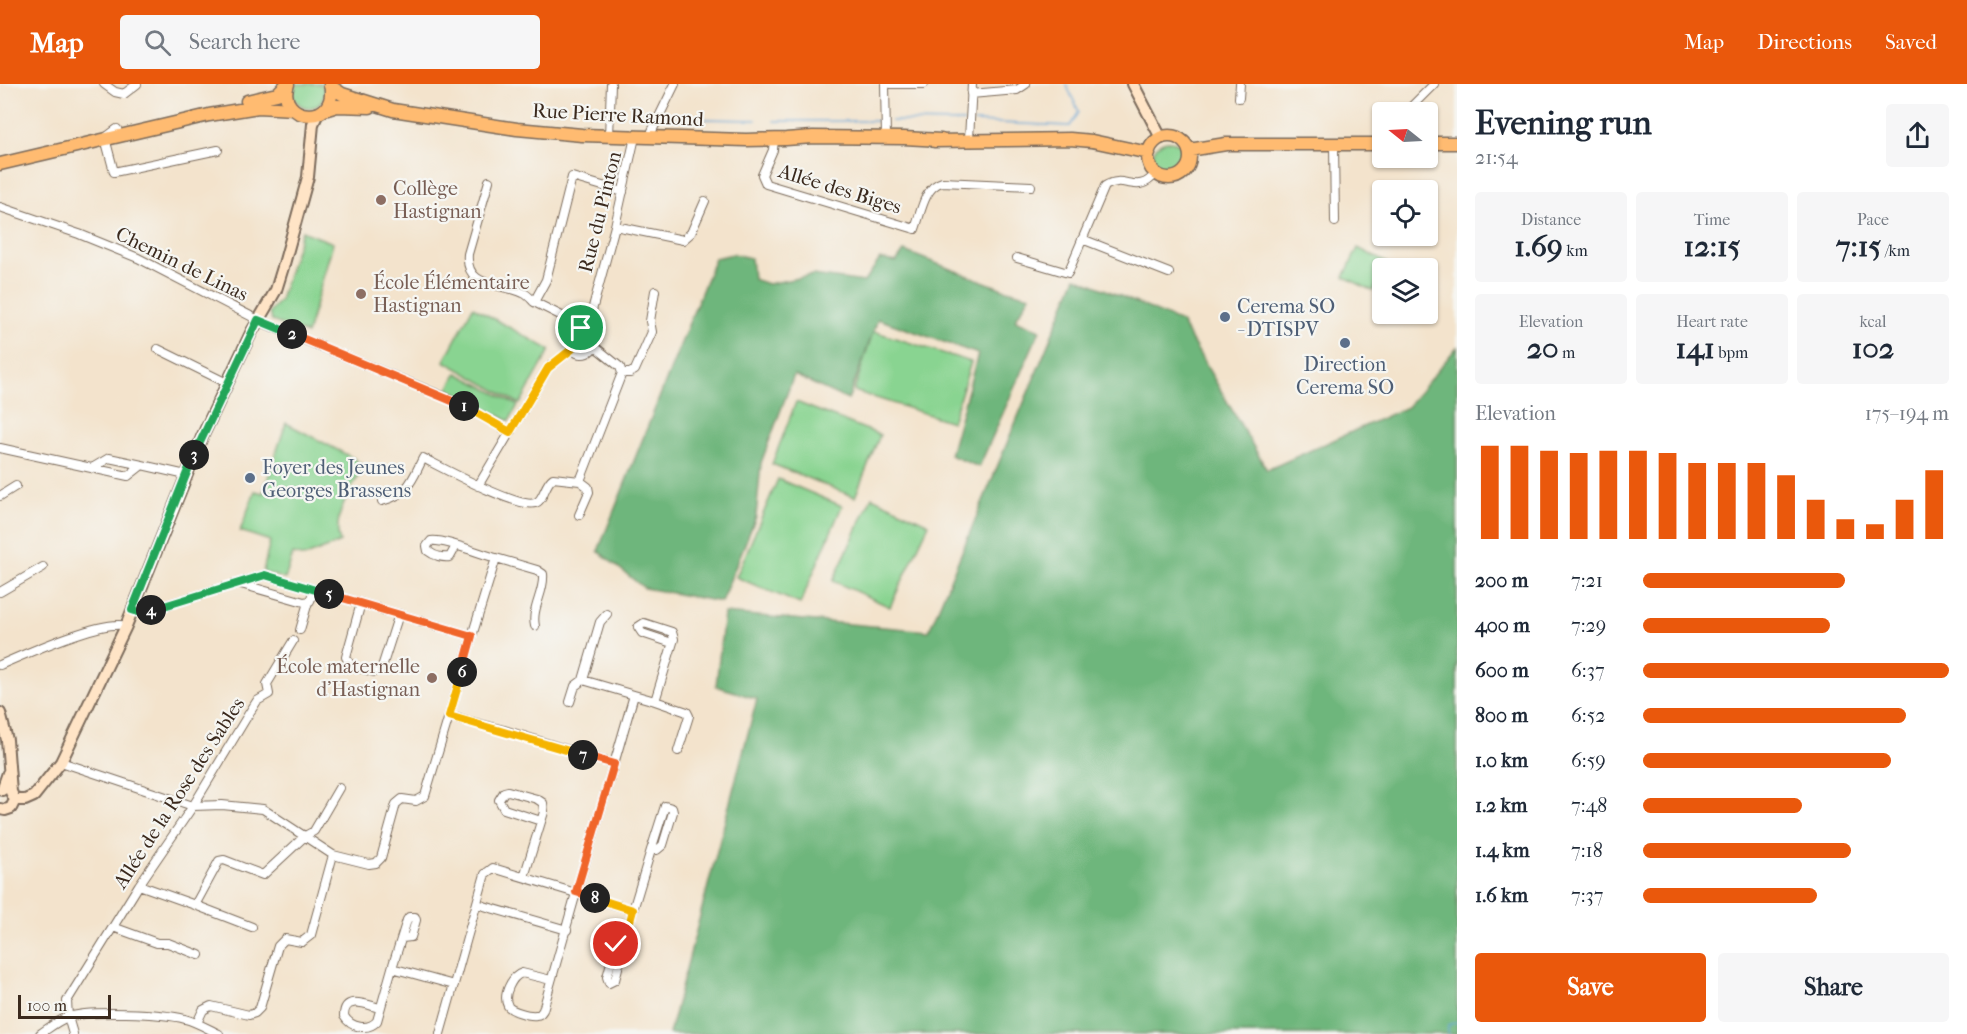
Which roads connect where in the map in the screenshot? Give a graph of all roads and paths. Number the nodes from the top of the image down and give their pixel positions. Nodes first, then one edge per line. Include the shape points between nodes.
1 (104, 84) edge
2 (137, 84) edge
3 (287, 84) edge
4 (611, 84) edge
5 (675, 84) edge
6 (885, 84) edge
7 (891, 84) edge
8 (924, 84) edge
9 (972, 84) edge
10 (1026, 84) edge
11 (1132, 84) edge
12 (1239, 84) edge
13 (1434, 84) edge
14 (330, 85) edge
15 (971, 94) junction
16 (1239, 98) dead end
17 (1416, 102) edge
18 (377, 106) junction
19 (295, 111) junction
20 (321, 111) junction
21 (117, 129) junction
22 (609, 136) junction
23 (635, 137) junction
24 (105, 138) junction
25 (651, 138) junction
26 (886, 138) junction
27 (1161, 138) junction
28 (780, 139) junction
29 (969, 139) junction
30 (941, 140) junction
31 (1438, 143) edge
32 (1457, 143) edge
33 (1334, 144) junction
34 (1372, 144) edge
35 (218, 150) dead end
36 (1189, 150) junction
37 (1149, 153) junction
38 (0, 158) edge
39 (0, 164) edge
40 (1156, 174) junction
41 (489, 181) dead end
42 (1031, 186) dead end
43 (623, 192) junction
44 (705, 201) dead end
45 (0, 207) edge
46 (1335, 222) dead end
47 (615, 226) junction
48 (1082, 239) junction
49 (1017, 258) dead end
50 (1168, 273) dead end
51 (655, 291) dead end
52 (534, 302) junction
53 (258, 320) junction
54 (578, 328) junction
55 (587, 329) junction
56 (594, 346) junction
57 (158, 349) dead end
58 (572, 349) junction
59 (622, 373) junction
60 (227, 383) junction
61 (510, 432) junction
62 (0, 448) edge
63 (142, 465) junction
64 (92, 468) junction
65 (186, 475) junction
66 (580, 481) junction
67 (16, 486) dead end
68 (478, 486) junction
69 (0, 496) edge
70 (382, 501) dead end
71 (579, 515) dead end
72 (456, 546) dead end
73 (496, 558) junction
74 (43, 567) dead end
75 (239, 583) junction
76 (314, 589) junction
77 (0, 592) edge
78 (308, 602) junction
79 (361, 603) junction
80 (132, 610) junction
81 (399, 614) junction
82 (607, 614) dead end
83 (126, 626) junction
84 (536, 626) dead end
85 (300, 630) dead end
86 (472, 636) junction
87 (293, 641) dead end
88 (672, 643) dead end
89 (0, 665) edge
90 (583, 680) junction
91 (633, 695) junction
92 (655, 701) junction
93 (570, 702) dead end
94 (0, 713) edge
95 (449, 716) junction
96 (678, 752) dead end
97 (61, 762) junction
98 (614, 764) junction
99 (339, 788) dead end
100 (7, 793) edge
101 (193, 806) junction
102 (1, 810) edge
103 (541, 821) junction
104 (305, 836) junction
105 (651, 850) junction
106 (333, 855) junction
107 (524, 877) junction
108 (139, 885) junction
109 (576, 892) junction
110 (477, 904) junction
111 (195, 905) junction
112 (633, 910) junction
113 (113, 927) junction
114 (252, 927) dead end
115 (567, 930) junction
116 (402, 938) dead end
117 (625, 940) junction
118 (199, 955) dead end
119 (392, 968) junction
120 (551, 980) junction
121 (454, 985) junction
122 (380, 1008) junction
123 (68, 1017) junction
124 (197, 1023) junction
125 (40, 1034) edge
126 (73, 1034) edge
127 (219, 1034) edge
128 (440, 1034) edge

1 - 2 street via 124,94
3 - 19 main road via 286,96
3 - 21 main road via 270,97
4 - 22 street
5 - 25 street
6 - 26 street
7 - 8 street
9 - 15 street
10 - 15 street via 1017,90
11 - 27 street
12 - 16 street
13 - 17 street
14 - 18 main road, Rue Pierre Ramond via 342,94
14 - 20 main road via 330,99
15 - 29 street
18 - 20 main road, Rue Pierre Ramond via 337,106
18 - 22 main road, Rue Pierre Ramond via 517,129
19 - 20 main road, Rue Pierre Ramond via 311,115
19 - 24 main road, Rue Pierre Ramond via 269,107 239,109
19 - 53 street via 307,136 303,176 280,262
20 - 53 street via 313,124 308,177 285,264 276,290
21 - 24 street
21 - 38 main road
22 - 23 main road, Rue Pierre Ramond
23 - 25 main road, Rue Pierre Ramond
23 - 43 street, Rue du Pinton
24 - 35 street via 114,172
24 - 39 main road, Rue Pierre Ramond
25 - 28 main road, Rue Pierre Ramond
26 - 28 main road, Rue Pierre Ramond
26 - 30 main road, Rue Pierre Ramond
27 - 36 main road via 1174,137
27 - 37 main road
28 - 30 main road, Rue Pierre Ramond via 824,143
28 - 42 street, Allée des Biges via 762,175 766,184 915,229 929,189 935,184
29 - 30 main road, Rue Pierre Ramond
29 - 37 main road, Rue Pierre Ramond via 1070,139
31 - 32 main road
33 - 34 main road
33 - 36 main road via 1226,144
33 - 46 street
36 - 40 main road via 1189,162 1183,172 1170,178
37 - 40 main road
40 - 48 street via 1143,185 1120,181 1105,186
41 - 52 street via 467,264 477,279 525,293
43 - 47 street, Rue du Pinton
43 - 52 street via 572,177 546,280
44 - 47 street via 691,233 683,240
45 - 53 street, Chemin de Linas via 138,258
47 - 55 street, Rue du Pinton
48 - 49 street via 1068,273
48 - 50 street
51 - 59 street via 652,332 638,366 630,373
52 - 54 street
53 - 60 street
53 - 61 street, Chemin de Linas via 457,402
54 - 55 street
54 - 58 street via 570,336
55 - 56 street via 593,335
56 - 58 street via 583,354
56 - 59 street
57 - 60 street
58 - 61 street via 548,368
59 - 66 street
60 - 65 street
61 - 68 street
62 - 64 street
63 - 64 street via 109,458
63 - 64 street via 128,476
63 - 65 street
65 - 80 street
66 - 68 street via 553,478 536,503 526,504
66 - 71 street via 589,492
67 - 69 street
68 - 70 street via 423,458 411,482 398,496
72 - 73 street
73 - 84 street via 543,574 533,618
73 - 86 street
74 - 77 street
75 - 76 street via 265,575
75 - 78 street
75 - 80 street via 150,610
76 - 78 street
76 - 79 street
78 - 85 street
79 - 81 street
79 - 81 street via 346,657 351,666 381,670
80 - 83 street
81 - 86 street
82 - 90 street via 600,622
83 - 89 street via 111,624
83 - 97 street
86 - 95 street
87 - 101 street, Allée de la Rose des Sables via 267,684 269,694 257,701 248,714
88 - 92 street
90 - 91 street
90 - 93 street via 575,686
91 - 92 street
91 - 98 street
92 - 96 street via 687,712
94 - 100 street via 7,740
95 - 98 street
95 - 106 street via 425,796 416,801 402,799 396,804 379,862 369,864
97 - 100 street via 34,796 24,800
97 - 101 street
98 - 109 street
99 - 104 street via 314,831
100 - 102 street via 11,808
101 - 104 street via 263,809
101 - 108 street, Allée de la Rose des Sables
103 - 103 street via 541,801 508,791 501,796 504,809
103 - 107 street
104 - 106 street
104 - 111 street via 263,875 219,861
105 - 105 street via 662,809 668,806 673,812 663,845
105 - 112 street
106 - 124 street via 311,935 302,942 285,939 278,946 260,1008 249,1016 211,1006 203,1010
107 - 109 street
107 - 110 street via 489,870
108 - 111 street
108 - 113 street, Allée de la Rose des Sables
109 - 112 street
109 - 115 street
110 - 115 street
110 - 121 street
111 - 114 street
112 - 117 street
113 - 118 street
113 - 123 street, Allée de la Rose des Sables via 67,1001
115 - 120 street
116 - 119 street
117 - 117 street via 615,980 609,983 607,977 616,944
119 - 121 street
119 - 122 street
120 - 120 street via 519,974 512,981 508,1006 533,1016 541,1013
121 - 128 street
122 - 122 street via 377,1021 370,1027 350,1023 344,1016 346,1007 354,1001
123 - 124 street via 122,1014 178,1017
123 - 125 street
123 - 126 street
124 - 127 street

